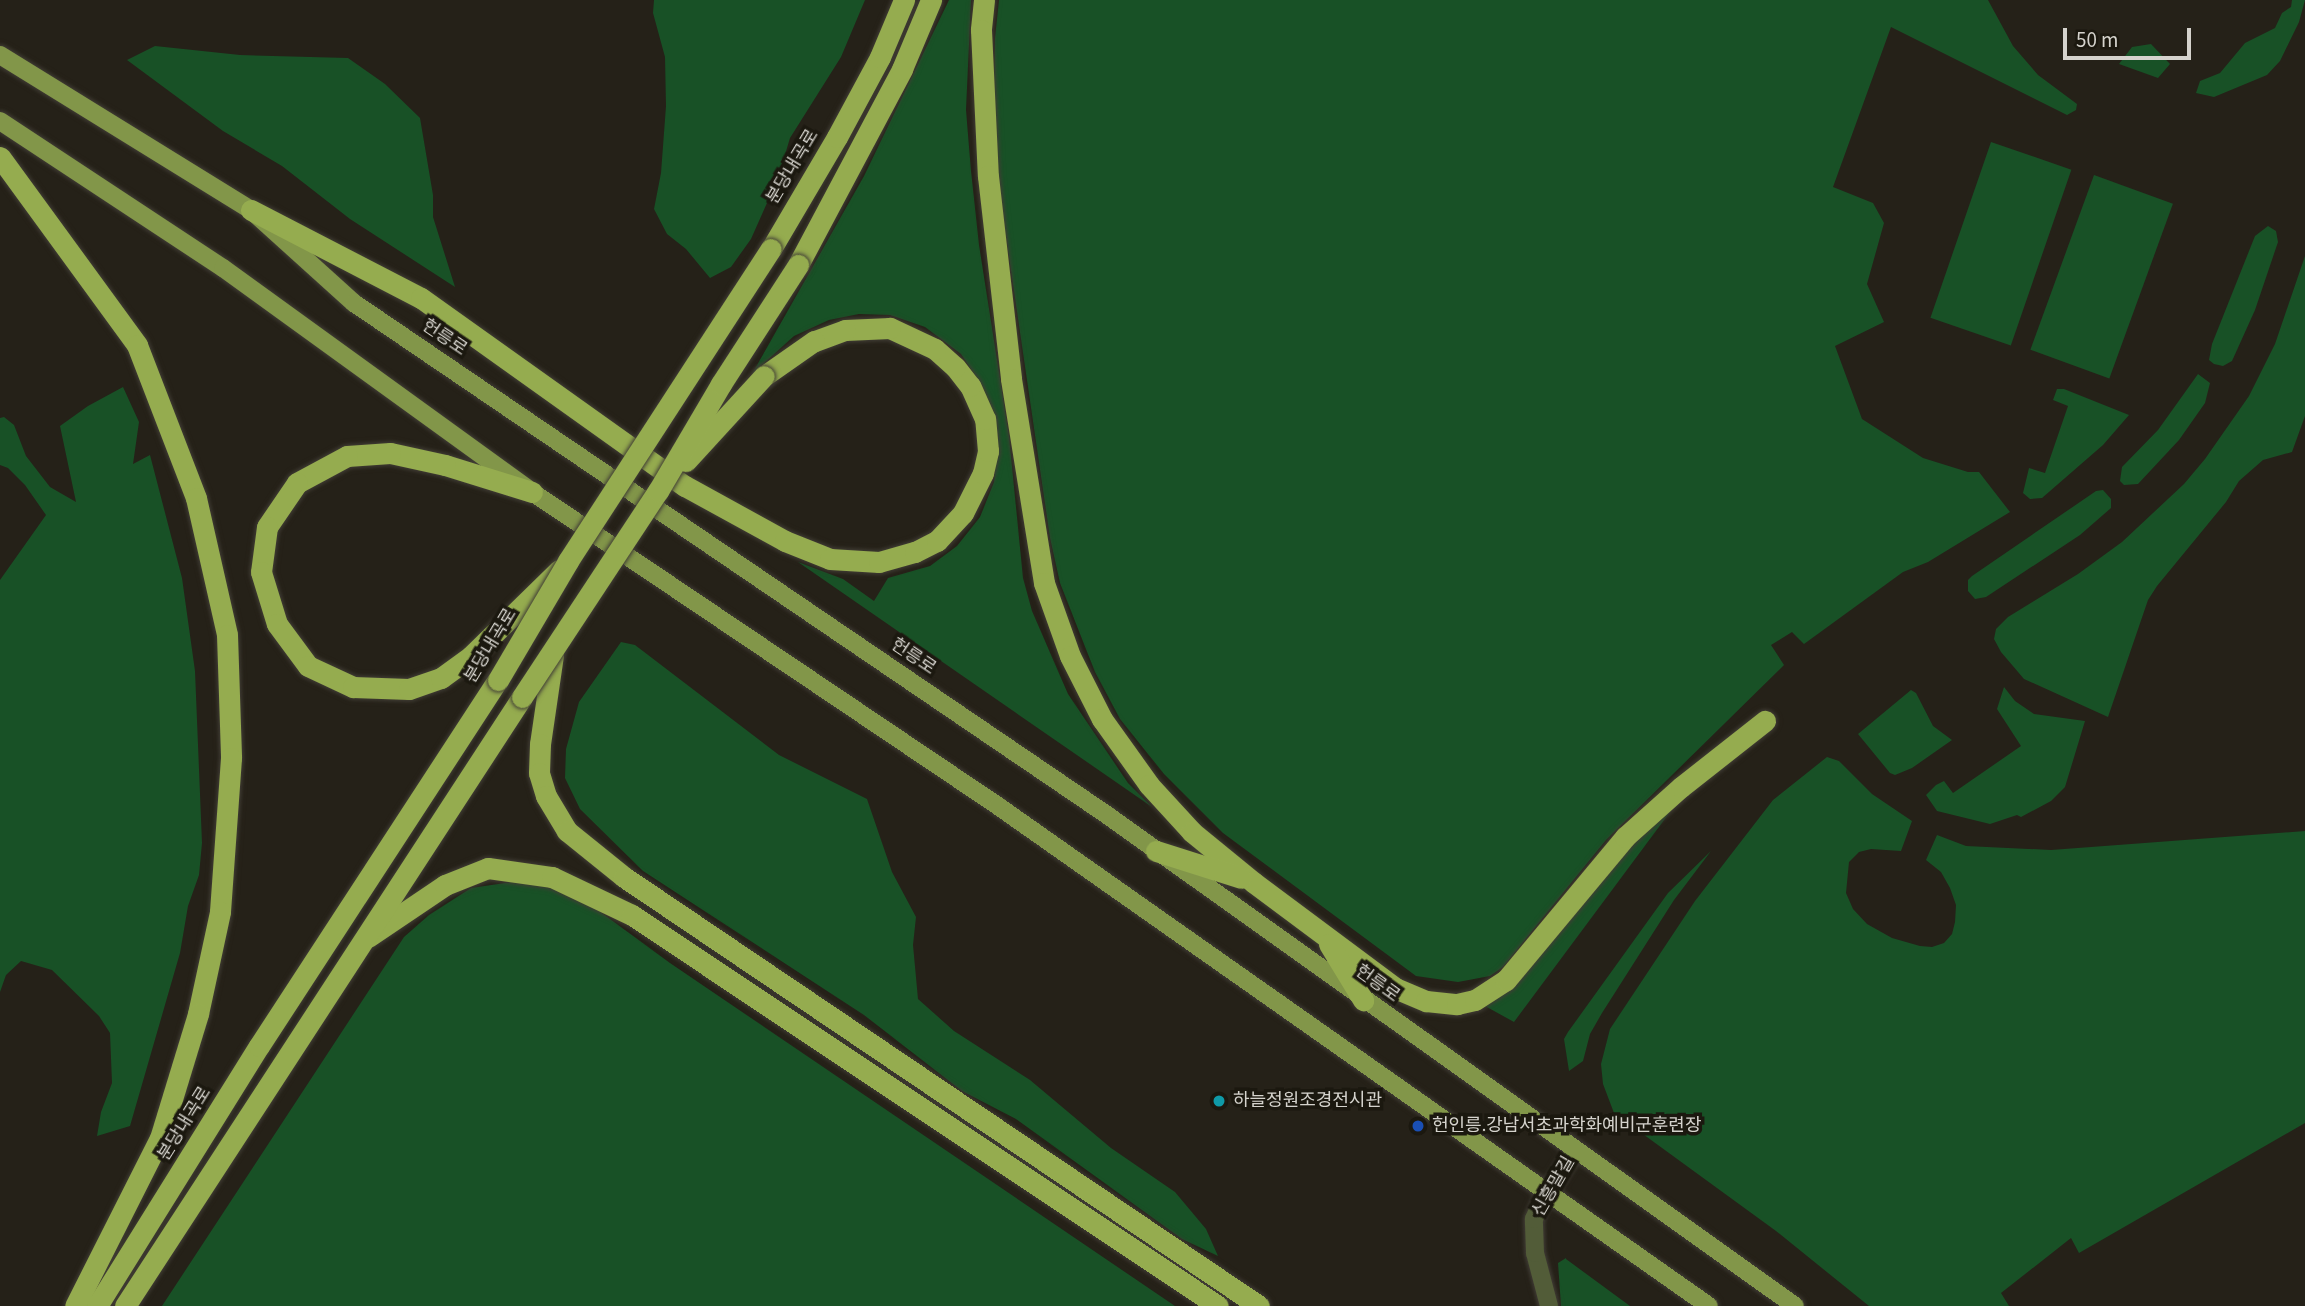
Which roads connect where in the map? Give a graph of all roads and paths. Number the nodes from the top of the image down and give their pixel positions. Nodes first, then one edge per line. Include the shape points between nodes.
1 (904, 0) edge
2 (931, 0) edge
3 (984, 0) edge
4 (0, 55) edge
5 (0, 121) edge
6 (0, 157) edge
7 (251, 210) junction
8 (658, 491) junction
9 (532, 492) junction
10 (568, 561) junction
11 (553, 654) junction
12 (1765, 721) dead end
13 (1156, 851) junction
14 (1253, 882) junction
15 (1322, 933) junction
16 (368, 937) junction
17 (1363, 999) junction
18 (1575, 1150) junction
19 (1548, 1192) junction
20 (75, 1306) edge
21 (97, 1306) edge
22 (125, 1306) edge
23 (1218, 1306) edge
24 (1259, 1306) edge
25 (1549, 1306) edge
26 (1709, 1306) edge
27 (1795, 1306) edge

1 - 10 highway, 분당내곡로, bridge via 880,57 771,248
2 - 8 highway, bridge via 902,69 799,265
3 - 14 highway via 981,30 988,176 1011,379 1044,583 1070,656 1102,719 1149,785 1192,832
4 - 7 main road, 헌릉로
5 - 9 main road via 223,268
6 - 20 highway via 137,345 196,498 227,635 231,758 220,912 198,1014 160,1138
7 - 8 highway, bridge via 421,298 685,485 808,551 847,562 878,562 915,552 946,534 975,493 988,451 981,409 970,386 924,341 881,327 855,329 814,341 779,363
7 - 13 main road, 헌릉로 via 354,303
8 - 11 highway, bridge
9 - 10 highway, bridge via 390,453 348,456 297,483 267,527 261,572 277,624 308,666 353,687 409,689 442,678 471,656
9 - 19 main road via 998,806
10 - 21 highway, 분당내곡로, bridge via 498,680 259,1046
11 - 16 highway, bridge
11 - 24 highway via 539,773 546,796 568,831 624,877
12 - 15 highway via 1640,822 1601,862 1506,980 1475,1000 1441,1003 1414,998
13 - 14 highway
13 - 17 main road, 헌릉로
14 - 15 highway
15 - 17 highway
16 - 22 highway
16 - 23 highway via 445,885 488,868 552,877 632,915
17 - 18 main road, 헌릉로
18 - 19 street, 신흥말길
18 - 27 main road, 헌릉로
19 - 25 street, 신흥말길 via 1532,1231
19 - 26 main road

